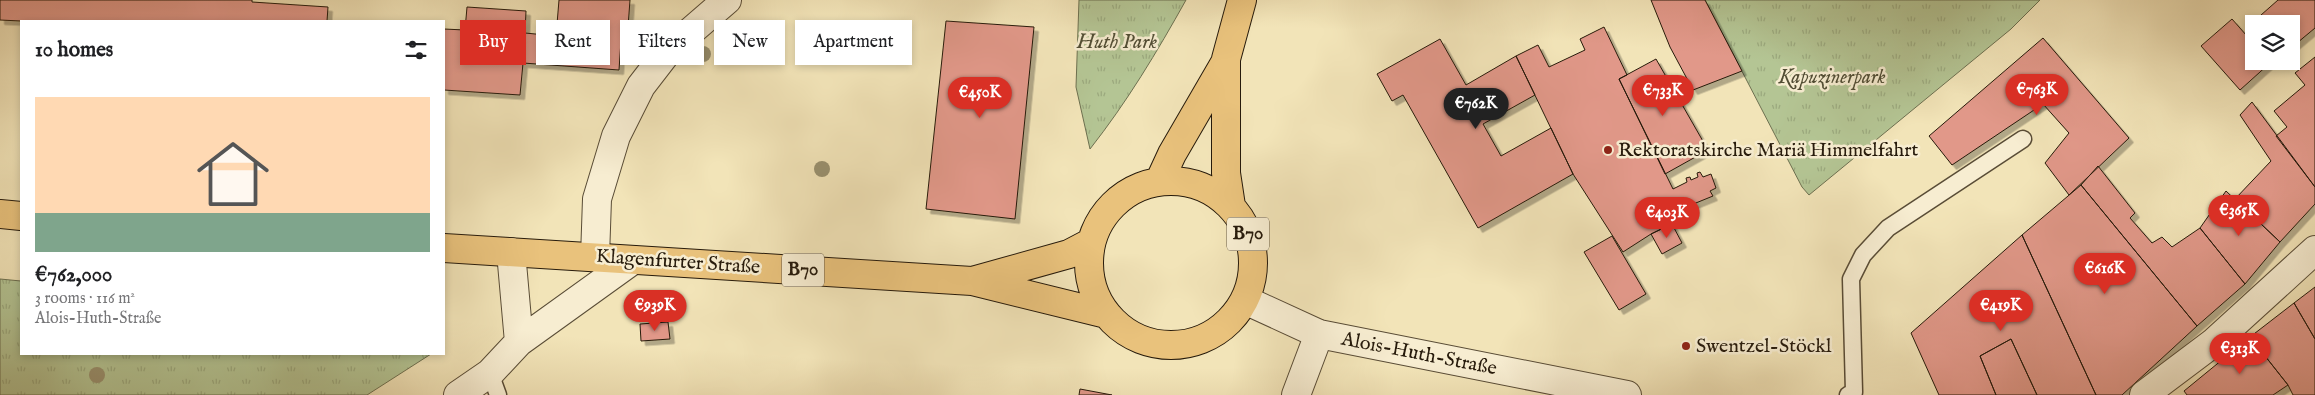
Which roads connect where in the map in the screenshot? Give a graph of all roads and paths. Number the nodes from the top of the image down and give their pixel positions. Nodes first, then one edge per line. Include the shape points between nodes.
1 (727, 0) edge
2 (1242, 0) edge
3 (1226, 60) junction
4 (2023, 139) dead end
5 (1160, 180) junction
6 (1232, 206) junction
7 (0, 214) edge
8 (20, 216) edge
9 (1090, 243) junction
10 (445, 248) edge
11 (2315, 250) edge
12 (511, 252) junction
13 (595, 257) junction
14 (633, 260) junction
15 (972, 282) junction
16 (1245, 300) junction
17 (1106, 314) junction
18 (1319, 334) junction
19 (519, 342) junction
20 (494, 384) edge
21 (1853, 394) edge
22 (458, 395) edge
23 (1296, 395) edge
24 (1627, 395) edge
25 (2144, 395) edge

1 - 13 street via 668,51 641,86 616,136 597,199
2 - 3 main road, B70
3 - 5 main road, B70
3 - 6 main road, B70 via 1226,173
4 - 21 lane via 1888,228 1863,254 1852,279
5 - 6 main road, B70 via 1199,184
5 - 9 main road, B70 via 1136,187 1115,201 1100,220
6 - 16 main road, B70 via 1245,226 1252,250 1253,276
7 - 8 main road
9 - 15 main road, Klagenfurter Straße / B70 via 1069,254
9 - 17 main road, B70 via 1088,268 1093,292
10 - 12 main road, Klagenfurter Straße / B70
11 - 25 street via 2214,343
12 - 13 main road, Klagenfurter Straße / B70
12 - 19 street
13 - 14 main road, Klagenfurter Straße / B70
14 - 15 main road, Klagenfurter Straße / B70
14 - 19 street
15 - 17 main road, Klagenfurter Straße / B70
16 - 17 main road, B70 via 1229,322 1206,338 1180,346 1152,344 1126,333
16 - 18 street, Alois-Huth-Straße
18 - 23 street
18 - 24 street, Alois-Huth-Straße
19 - 20 street
20 - 22 street

